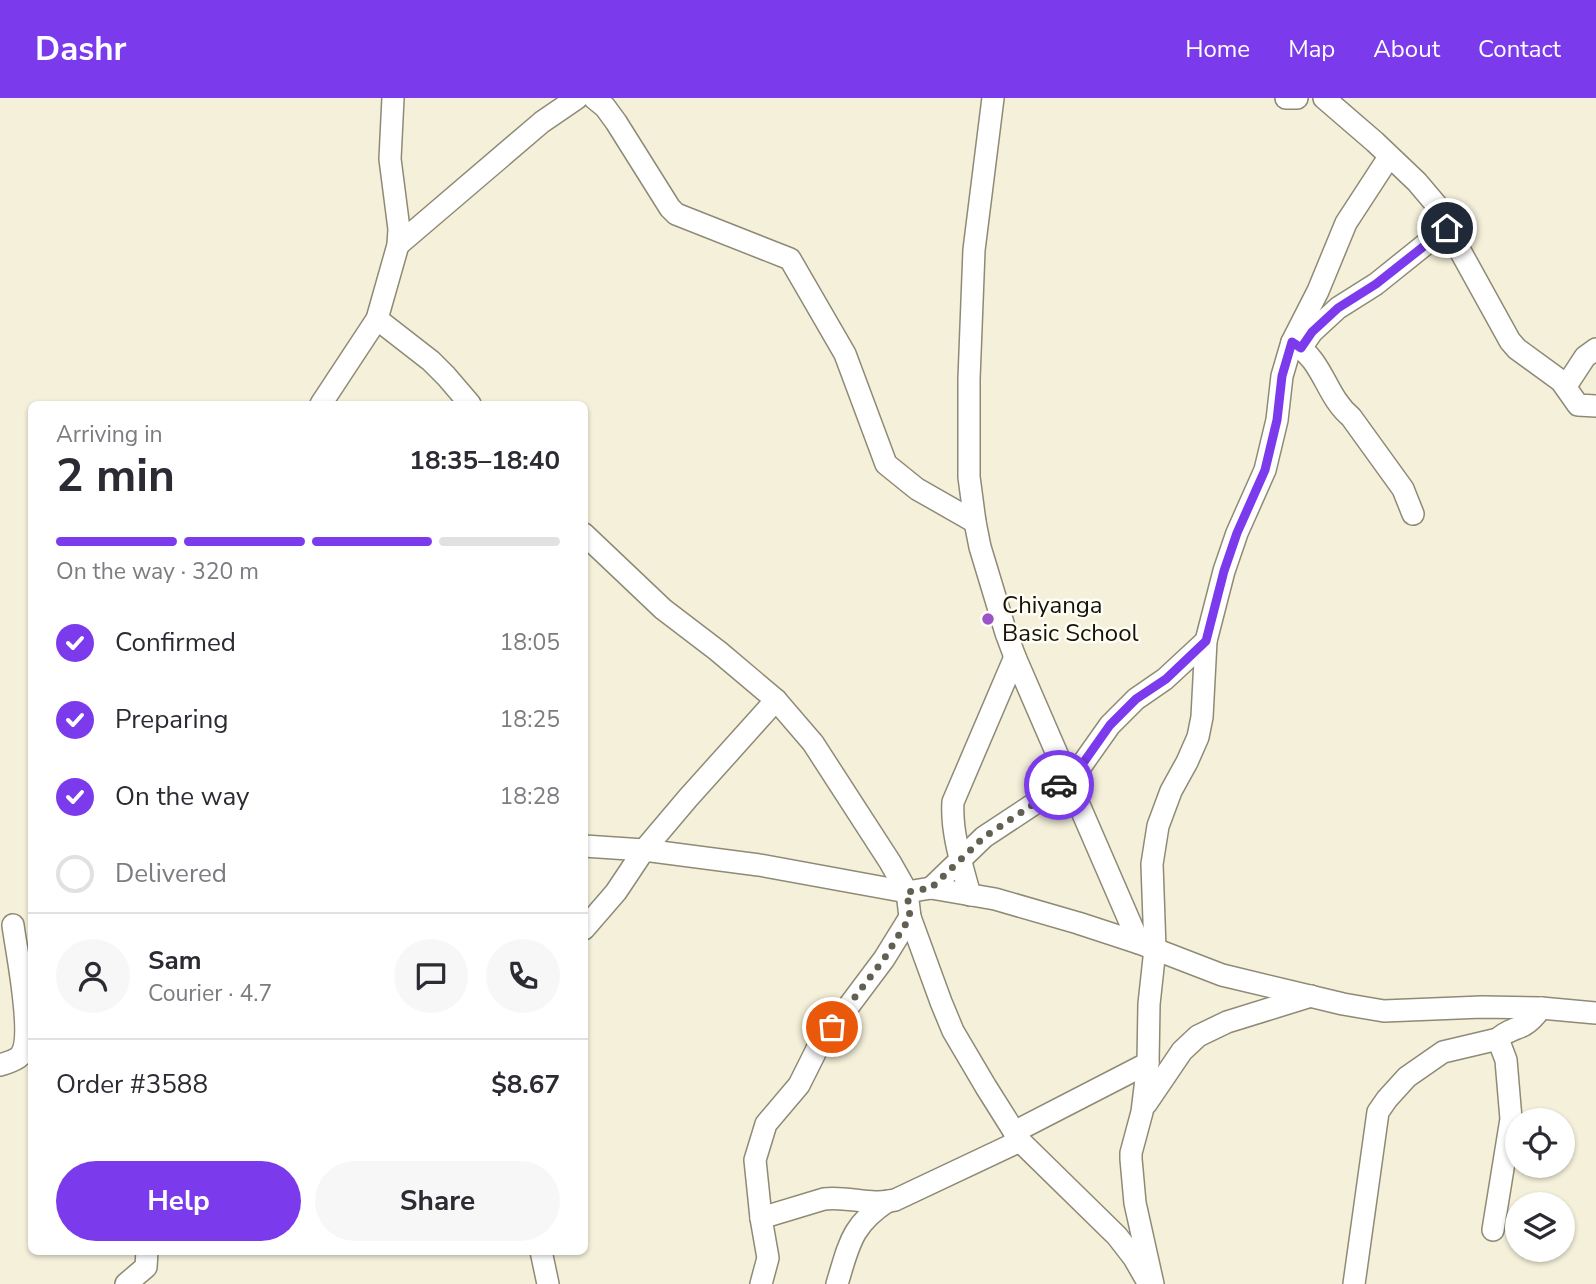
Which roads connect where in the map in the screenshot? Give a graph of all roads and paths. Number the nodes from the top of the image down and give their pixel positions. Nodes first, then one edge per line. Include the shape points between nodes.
1 (393, 98) edge
2 (577, 98) edge
3 (594, 98) edge
4 (993, 98) edge
5 (1286, 98) edge
6 (1297, 98) edge
7 (1324, 98) edge
8 (1389, 157) junction
9 (1447, 228) junction
10 (398, 245) junction
11 (377, 319) junction
12 (1296, 345) junction
13 (1596, 349) edge
14 (1566, 386) junction
15 (323, 401) edge
16 (467, 401) edge
17 (1596, 406) edge
18 (1413, 514) dead end
19 (975, 522) junction
20 (588, 542) edge
21 (1206, 641) junction
22 (1015, 657) junction
23 (776, 700) junction
24 (1069, 778) junction
25 (588, 846) edge
26 (644, 850) junction
27 (960, 860) junction
28 (931, 888) junction
29 (907, 892) junction
30 (970, 895) junction
31 (910, 917) junction
32 (15, 924) edge
33 (588, 924) edge
34 (1147, 946) junction
35 (1312, 996) junction
36 (1541, 1008) junction
37 (1596, 1013) edge
38 (1498, 1039) junction
39 (1148, 1063) junction
40 (0, 1065) edge
41 (1142, 1112) junction
42 (1017, 1137) junction
43 (888, 1201) junction
44 (761, 1218) junction
45 (1493, 1230) dead end
46 (148, 1255) edge
47 (542, 1255) edge
48 (126, 1284) edge
49 (548, 1284) edge
50 (761, 1284) edge
51 (836, 1284) edge
52 (1151, 1284) edge
53 (1354, 1284) edge

1 - 10 street via 390,159
2 - 10 street via 542,122
3 - 19 street via 616,122 676,214 790,259 845,354 887,464 917,489
4 - 19 street via 974,250 969,379
5 - 6 street
7 - 8 street
8 - 9 street via 1439,208
8 - 12 street via 1346,223
9 - 12 street via 1338,308
9 - 14 street via 1510,341
10 - 11 street
11 - 15 street
11 - 16 street via 431,361
12 - 18 street via 1313,361 1340,408 1403,489
12 - 21 street via 1282,376 1265,470 1228,558
13 - 14 street via 1585,357
14 - 17 street via 1578,405
19 - 22 street
20 - 23 street via 663,610
21 - 24 street via 1110,725
21 - 34 street via 1198,737 1158,826
22 - 24 street
22 - 27 street via 953,802
23 - 26 street
23 - 29 street via 813,743
24 - 27 street via 984,837
24 - 34 street
25 - 26 street
26 - 29 street
26 - 33 street
27 - 28 street
27 - 30 street
28 - 29 street
28 - 30 street
29 - 31 street
30 - 34 street
31 - 42 street via 953,1031
31 - 44 street via 818,1047 799,1085 766,1124 755,1160
32 - 40 street via 25,1036 19,1057
34 - 35 street via 1222,975
34 - 39 street
35 - 36 street via 1384,1011
35 - 41 street via 1227,1022 1198,1036 1182,1051
36 - 37 street
36 - 38 street via 1525,1024
38 - 45 street via 1506,1060 1511,1119
38 - 53 street via 1443,1052 1407,1077 1381,1105
39 - 41 street
39 - 42 street
41 - 52 street via 1131,1159
42 - 43 street
42 - 52 street via 1117,1236
43 - 44 street via 824,1199
43 - 51 street via 869,1215 852,1237
44 - 50 street via 768,1258
46 - 48 street via 146,1267
47 - 49 street

